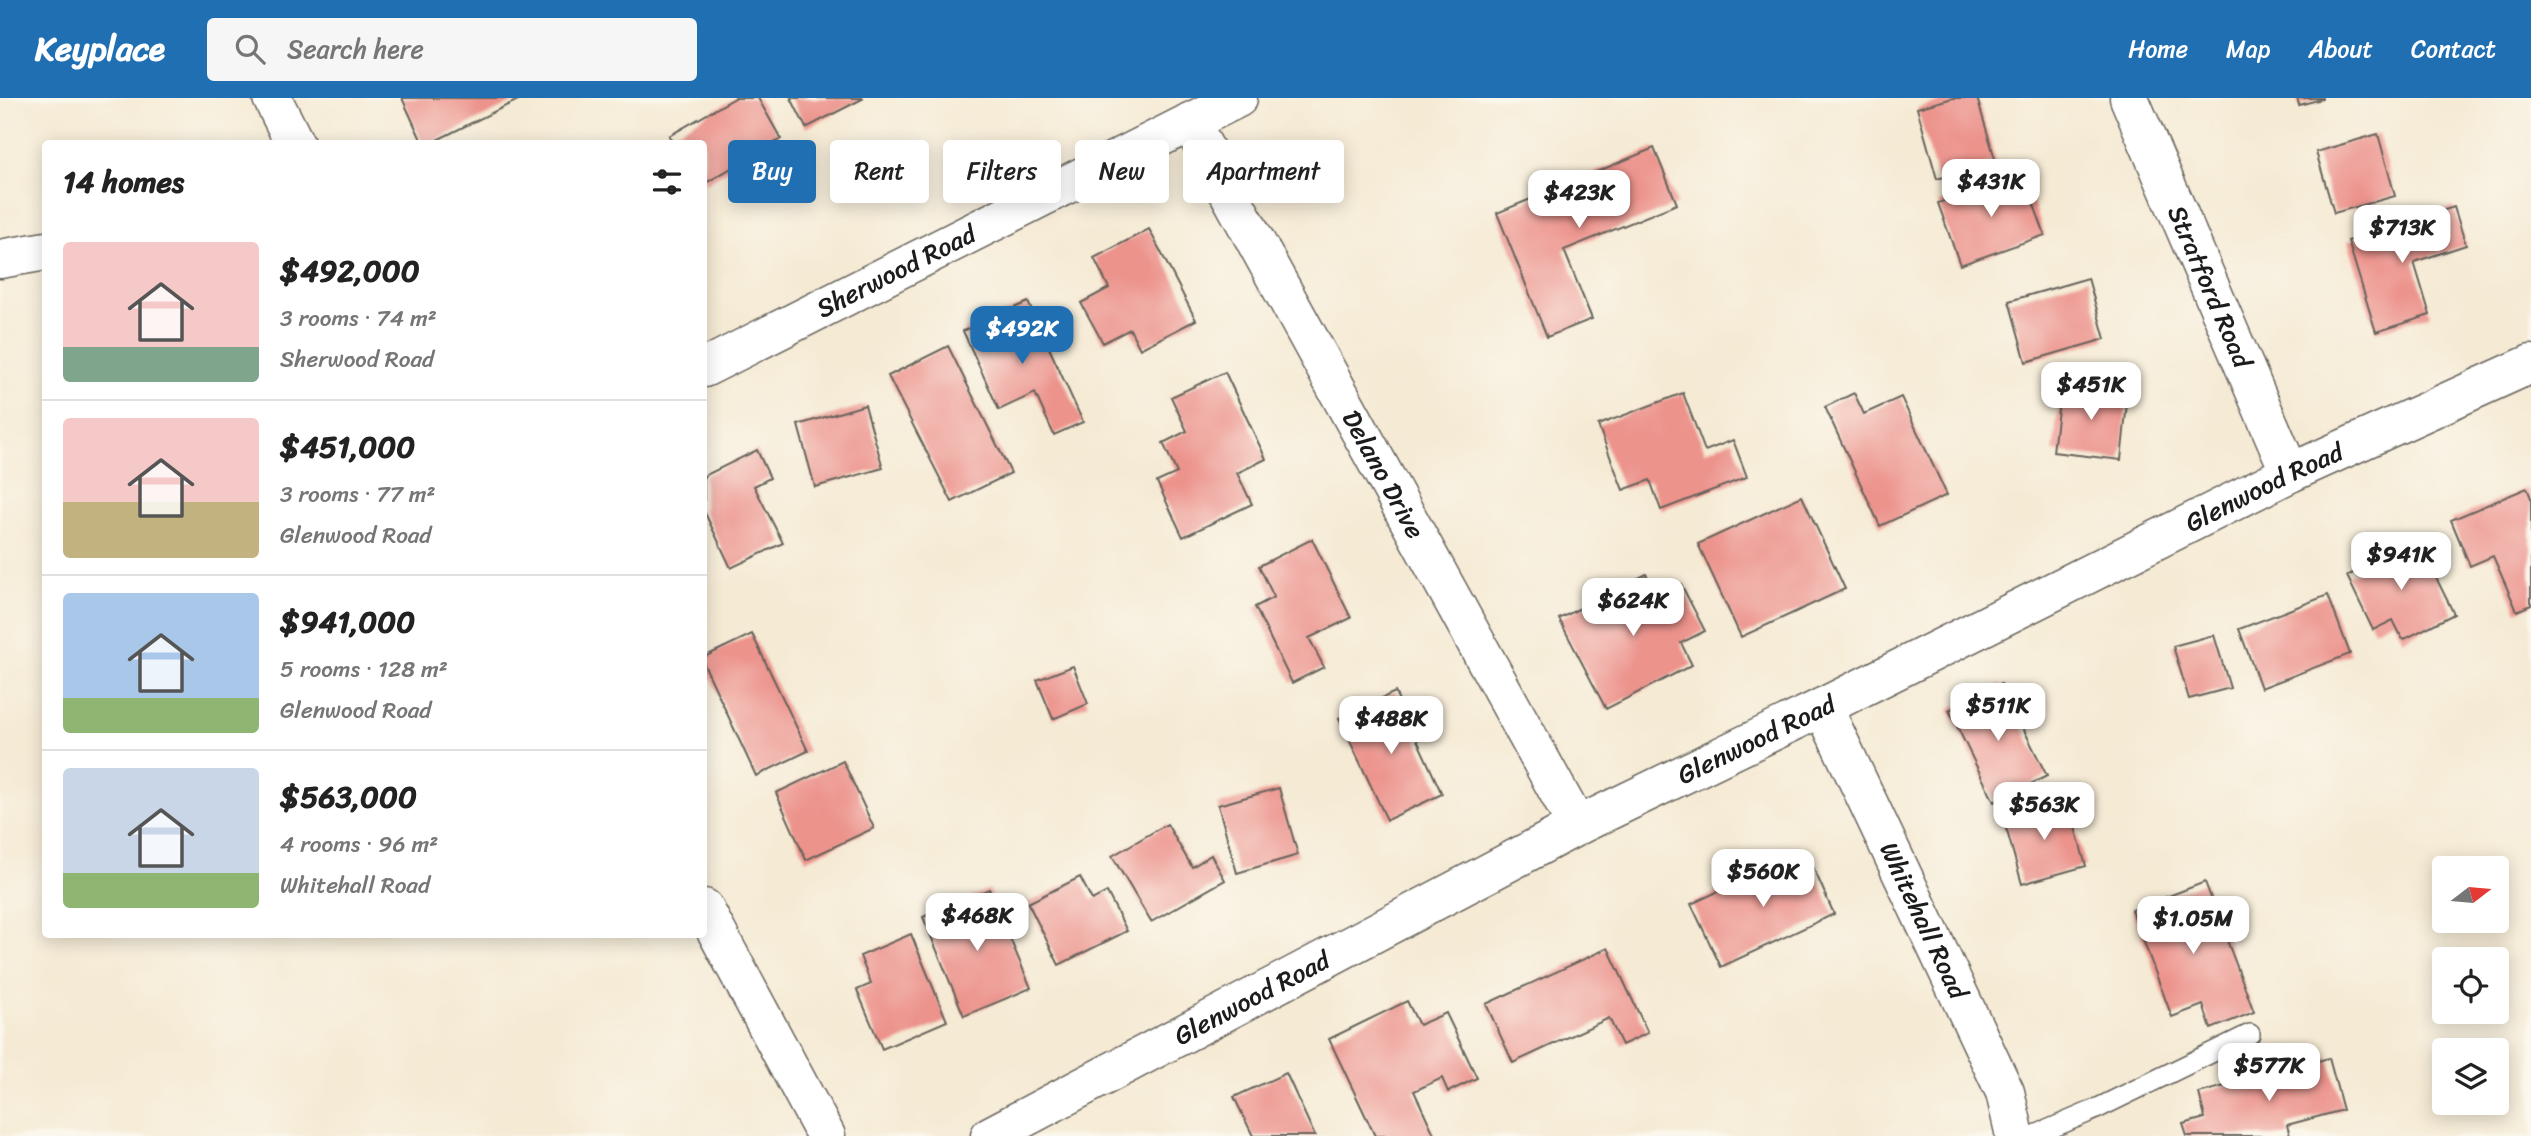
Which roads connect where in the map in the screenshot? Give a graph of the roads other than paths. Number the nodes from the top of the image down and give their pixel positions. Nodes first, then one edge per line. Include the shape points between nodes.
1 (272, 98) edge
2 (1238, 98) edge
3 (2129, 98) edge
4 (1190, 122) junction
5 (293, 140) edge
6 (42, 252) edge
7 (0, 259) edge
8 (2531, 364) edge
9 (707, 367) edge
10 (2290, 473) junction
11 (1823, 707) junction
12 (1577, 827) junction
13 (707, 914) edge
14 (2250, 1034) dead end
15 (826, 1136) edge
16 (990, 1136) edge
17 (2015, 1136) edge
18 (2033, 1136) edge

1 - 5 street
2 - 4 street, Sherwood Road
3 - 10 street, Stratford Road
4 - 9 street, Sherwood Road
4 - 12 street, Delano Drive
6 - 7 street
8 - 10 street, Glenwood Road
10 - 11 street, Glenwood Road
11 - 12 street, Glenwood Road
11 - 17 street, Whitehall Road via 2005,1092
12 - 16 street, Glenwood Road
13 - 15 street
14 - 18 lane

